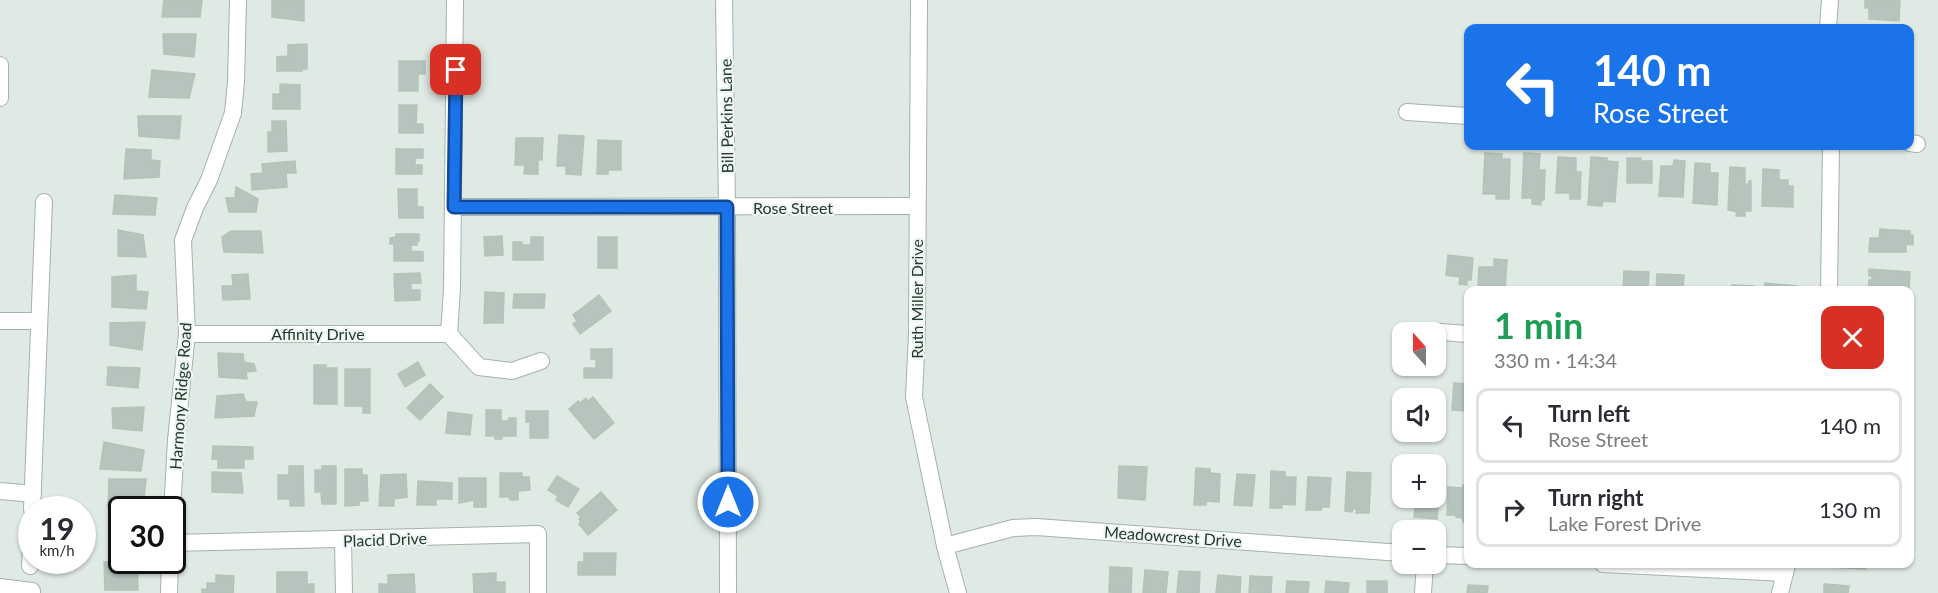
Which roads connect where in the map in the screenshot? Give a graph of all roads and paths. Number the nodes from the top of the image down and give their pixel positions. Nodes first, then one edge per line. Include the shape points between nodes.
1 (238, 0) edge
2 (455, 0) edge
3 (724, 0) edge
4 (919, 0) edge
5 (1830, 0) edge
6 (1828, 24) edge
7 (0, 65) edge
8 (0, 98) edge
9 (1407, 111) dead end
10 (1464, 116) edge
11 (1832, 150) edge
12 (45, 202) dead end
13 (916, 206) junction
14 (454, 207) junction
15 (727, 207) junction
16 (1829, 286) edge
17 (0, 321) edge
18 (39, 321) junction
19 (1446, 332) edge
20 (187, 334) junction
21 (449, 334) junction
22 (1464, 334) edge
23 (541, 361) dead end
24 (0, 491) edge
25 (33, 496) edge
26 (173, 496) edge
27 (18, 497) edge
28 (343, 540) junction
29 (186, 543) edge
30 (945, 546) junction
31 (1392, 552) edge
32 (1446, 555) edge
33 (1464, 556) edge
34 (1787, 568) edge
35 (170, 574) edge
36 (1424, 574) edge
37 (0, 587) edge
38 (32, 593) edge
39 (169, 593) edge
40 (344, 593) edge
41 (538, 593) edge
42 (728, 593) edge
43 (958, 593) edge
44 (1423, 593) edge
45 (1780, 593) edge

1 - 20 street, Harmony Ridge Road via 233,113 183,240
2 - 14 street
3 - 15 street, Bill Perkins Lane
4 - 13 street, Ruth Miller Drive
5 - 6 street
7 - 8 street
9 - 10 street
11 - 16 street
12 - 18 street
13 - 15 street, Rose Street
13 - 30 street, Ruth Miller Drive via 914,397
14 - 15 street, Rose Street
14 - 21 street
15 - 42 street, Bill Perkins Lane
17 - 18 street
18 - 25 street
19 - 22 street
20 - 21 street, Affinity Drive
20 - 26 street, Harmony Ridge Road
21 - 23 street via 479,367 512,371
24 - 27 street
28 - 29 street, Placid Drive
28 - 40 street
28 - 41 street, Placid Drive via 538,534
30 - 31 street, Meadowcrest Drive via 1013,528 1036,527
30 - 43 street, Ruth Miller Drive
32 - 33 street
34 - 45 street
35 - 39 street
36 - 44 street
37 - 38 street

